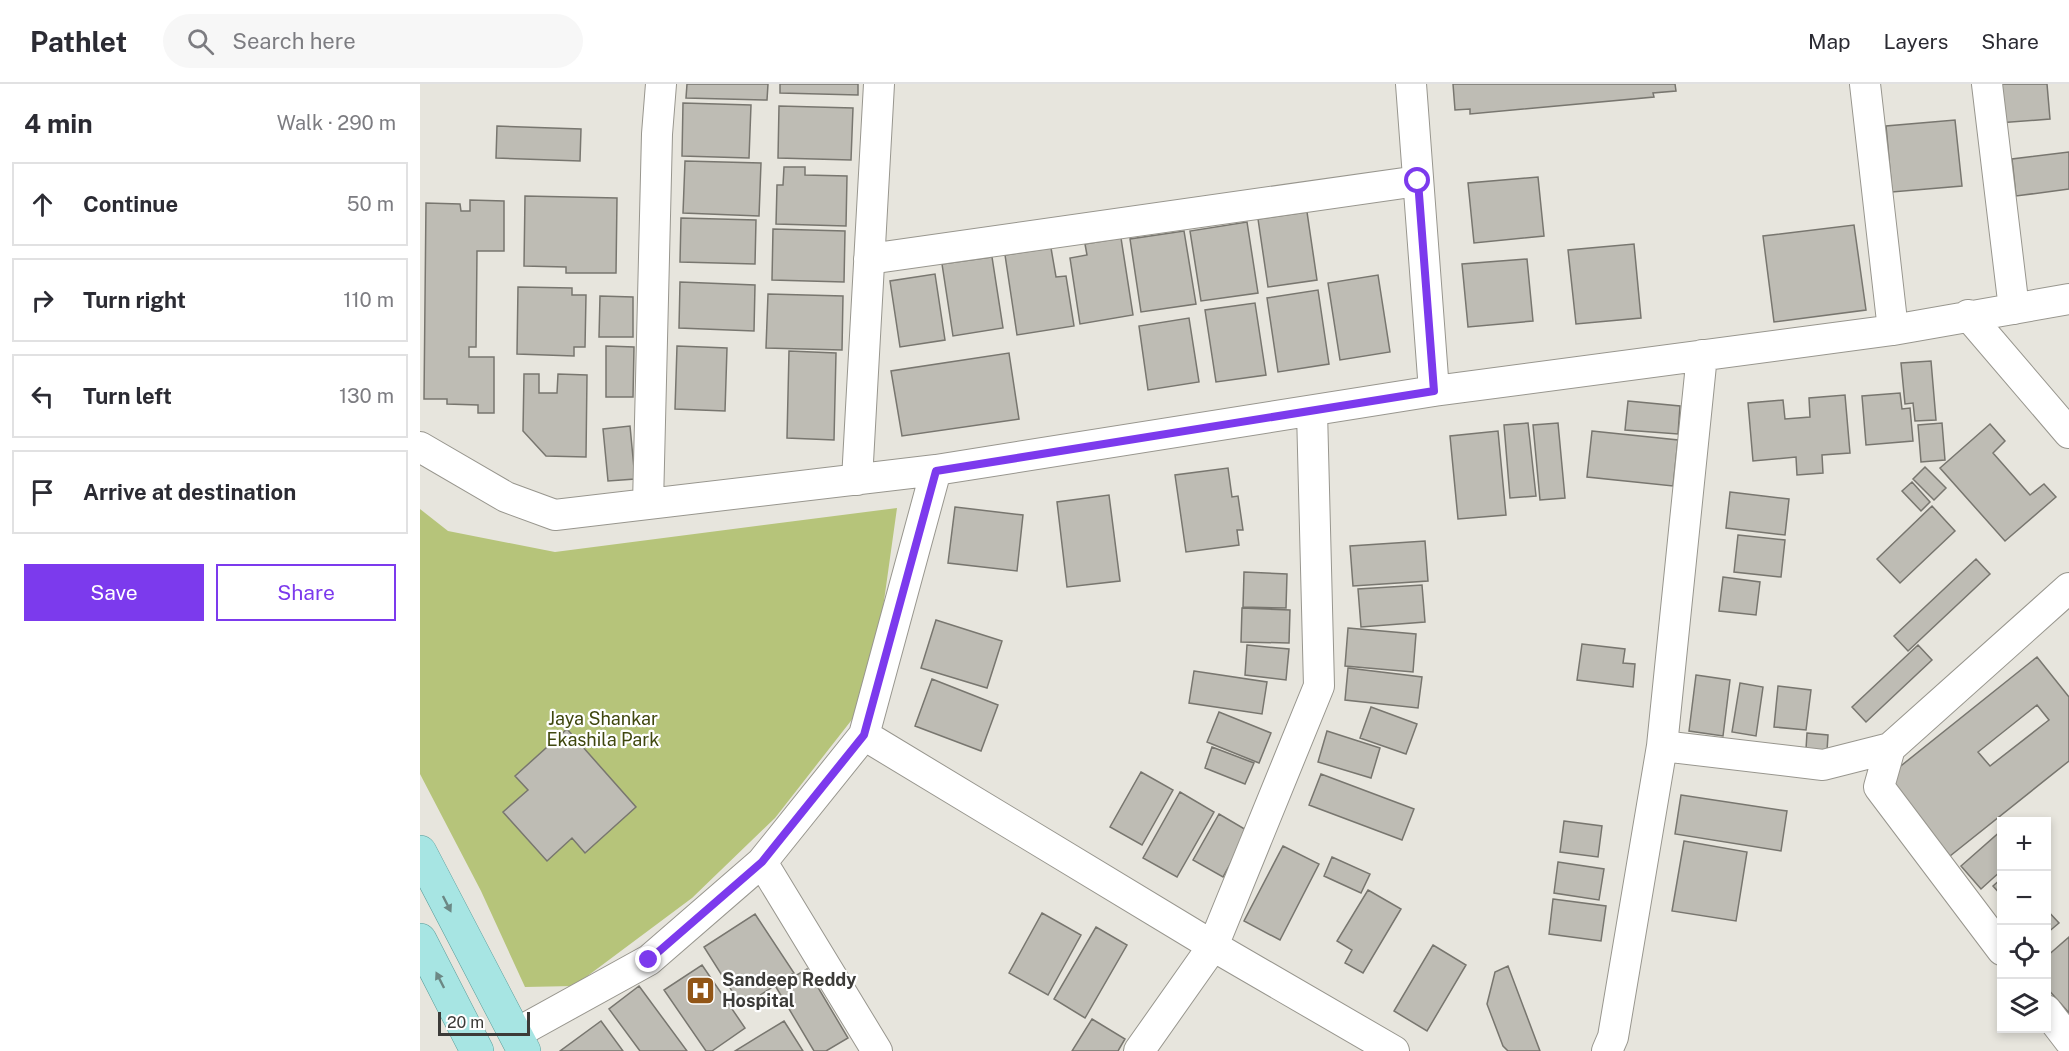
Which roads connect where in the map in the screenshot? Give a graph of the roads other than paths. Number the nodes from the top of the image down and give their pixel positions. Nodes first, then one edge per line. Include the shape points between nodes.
1 (661, 84) edge
2 (879, 84) edge
3 (1411, 84) edge
4 (1865, 84) edge
5 (1987, 84) edge
6 (1418, 181) junction
7 (869, 259) junction
8 (2069, 299) edge
9 (2014, 309) junction
10 (1968, 315) junction
11 (1893, 330) junction
12 (1702, 355) junction
13 (1434, 391) junction
14 (1311, 411) junction
15 (2069, 433) edge
16 (420, 447) edge
17 (936, 471) junction
18 (856, 480) junction
19 (648, 504) junction
20 (2069, 588) edge
21 (864, 735) junction
22 (1662, 746) junction
23 (1890, 748) junction
24 (420, 852) edge
25 (762, 862) junction
26 (420, 940) edge
27 (1997, 945) edge
28 (1213, 946) junction
29 (2051, 1017) edge
30 (2069, 1040) edge
31 (519, 1042) edge
32 (477, 1051) edge
33 (877, 1051) edge
34 (1139, 1051) edge
35 (1394, 1051) edge
36 (1607, 1051) edge

1 - 19 street
2 - 7 street
3 - 6 street
4 - 11 street
5 - 9 street
6 - 7 street
6 - 13 street
7 - 18 street
8 - 9 street
9 - 10 street
10 - 11 street
10 - 15 street
11 - 12 street
12 - 13 street
12 - 22 street
13 - 14 street
14 - 17 street
14 - 28 street via 1319,686
16 - 19 street via 506,497 555,515
17 - 18 street
17 - 21 street
18 - 19 street
20 - 23 street
21 - 25 street
21 - 28 street
22 - 23 street via 1823,765
22 - 36 street via 1613,1037
23 - 27 street via 1879,787
24 -> 31 main road
25 - 31 street via 649,960
25 - 33 street
32 -> 26 main road
28 - 34 street
28 - 35 street
29 - 30 street

